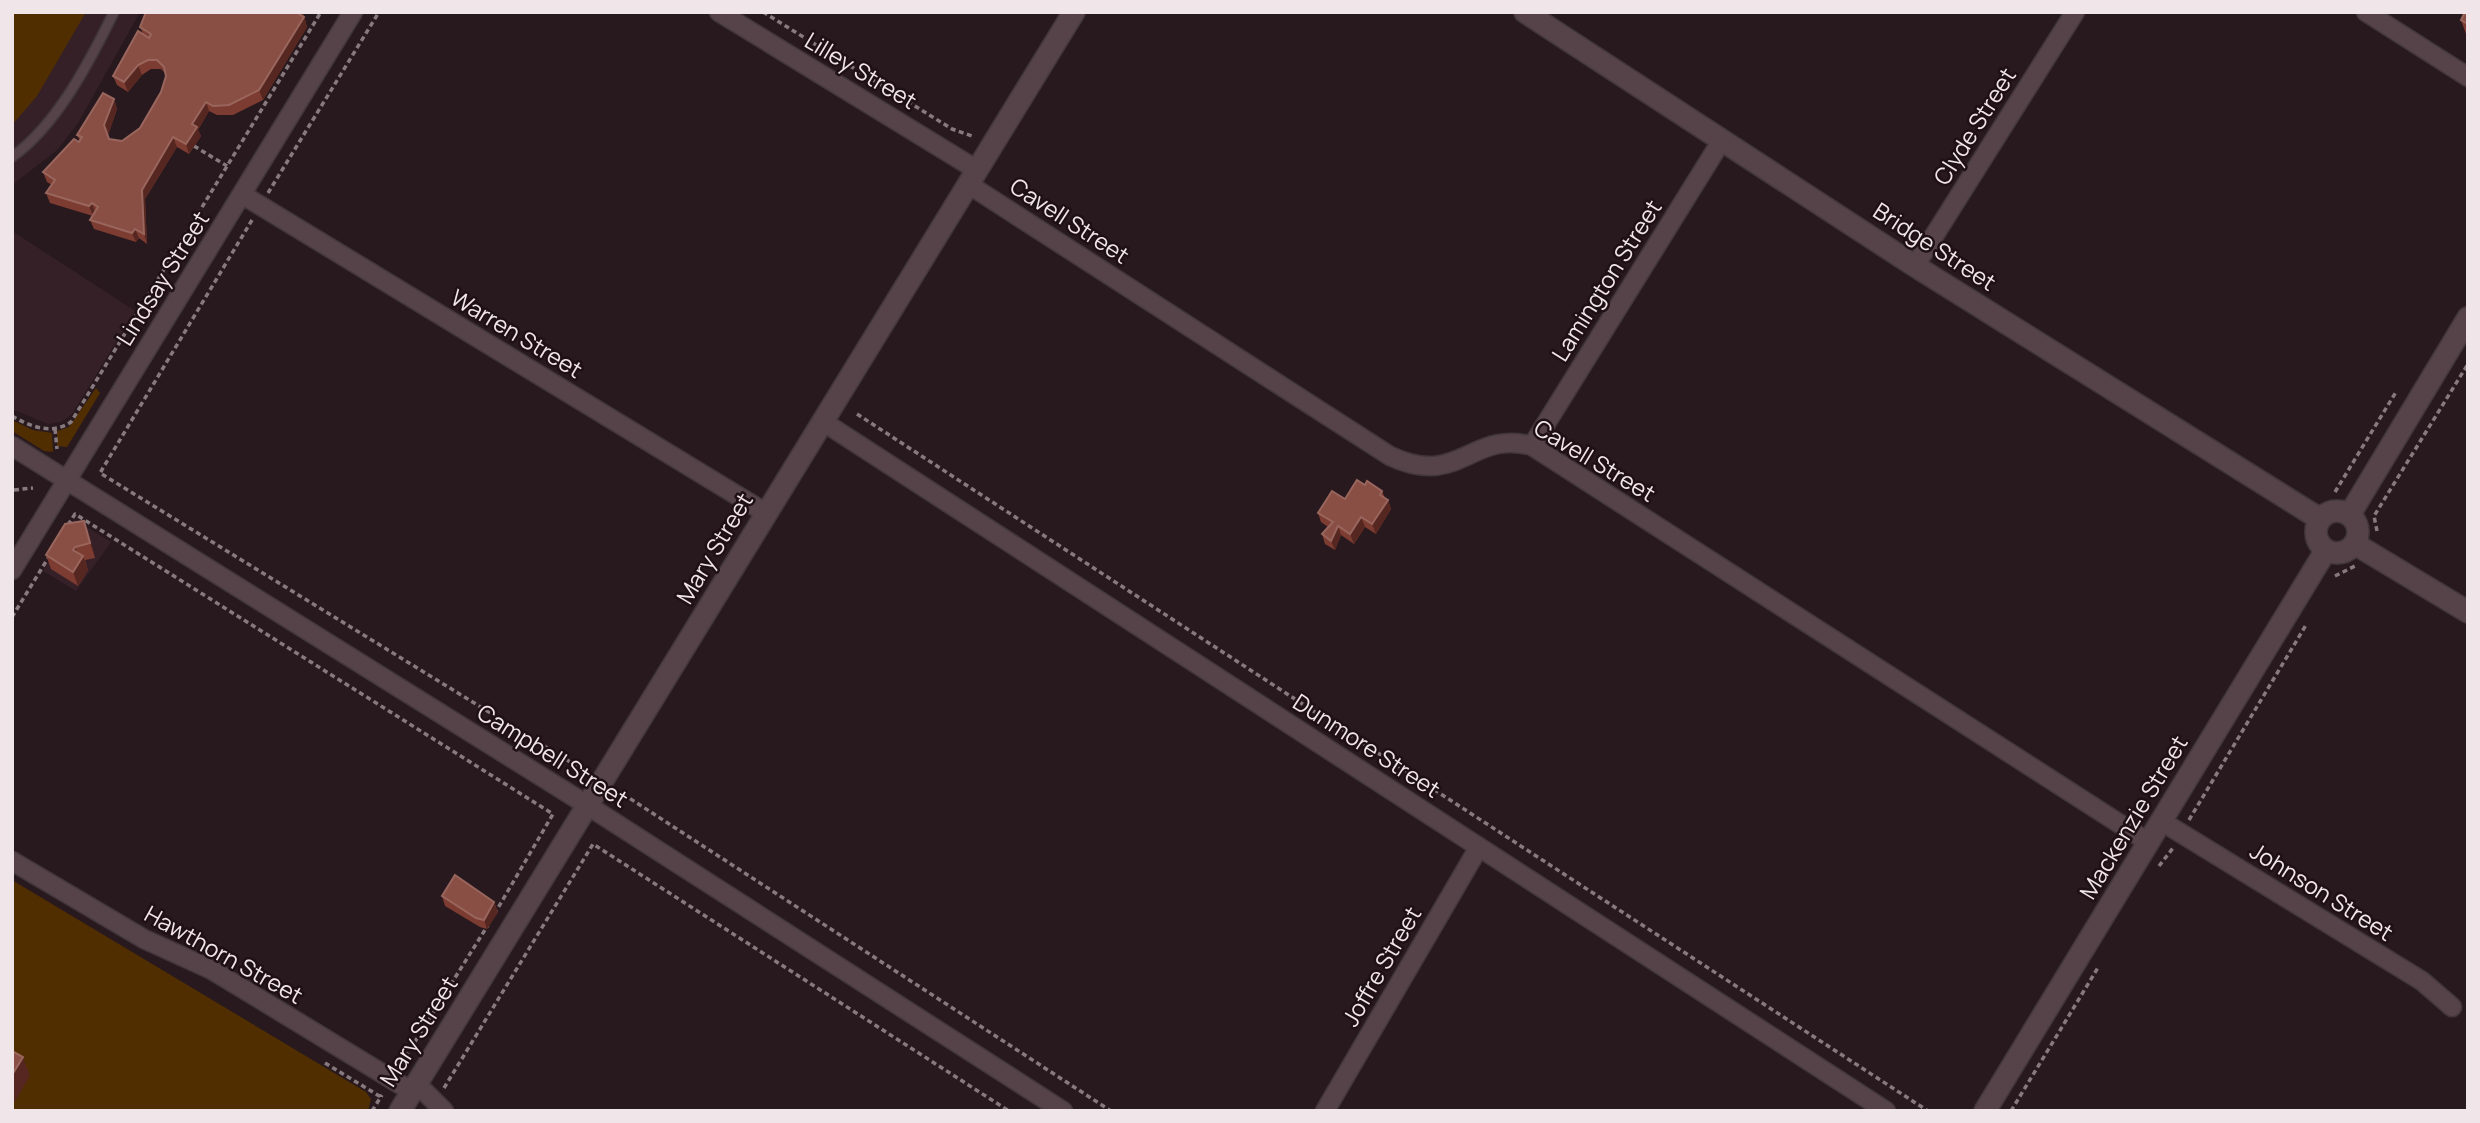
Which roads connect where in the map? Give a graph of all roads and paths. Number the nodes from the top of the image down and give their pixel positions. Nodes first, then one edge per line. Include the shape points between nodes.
1 (114, 12) edge
2 (321, 12) edge
3 (354, 12) edge
4 (379, 12) edge
5 (719, 12) edge
6 (762, 12) edge
7 (1074, 12) edge
8 (1525, 12) edge
9 (2074, 12) edge
10 (2366, 12) edge
11 (2468, 77) edge
12 (972, 136) dead end
13 (1722, 140) junction
14 (194, 146) edge
15 (12, 157) edge
16 (228, 166) junction
17 (973, 177) junction
18 (243, 195) junction
19 (260, 206) junction
20 (1915, 266) junction
21 (2468, 317) edge
22 (2468, 364) edge
23 (2396, 392) dead end
24 (857, 414) dead end
25 (12, 416) edge
26 (821, 421) junction
27 (55, 429) junction
28 (12, 446) edge
29 (1532, 446) junction
30 (57, 449) dead end
31 (66, 480) junction
32 (13, 488) edge
33 (33, 488) dead end
34 (2334, 492) dead end
35 (766, 513) junction
36 (2350, 514) junction
37 (12, 516) edge
38 (2320, 519) junction
39 (2377, 531) dead end
40 (61, 537) edge
41 (2355, 544) junction
42 (54, 548) edge
43 (2326, 550) junction
44 (12, 570) edge
45 (2468, 612) edge
46 (12, 617) edge
47 (580, 768) dead end
48 (623, 794) dead end
49 (587, 805) junction
50 (2161, 821) junction
51 (2148, 842) junction
52 (1479, 847) junction
53 (12, 861) edge
54 (2452, 1007) dead end
55 (325, 1063) dead end
56 (392, 1079) junction
57 (414, 1087) junction
58 (381, 1097) junction
59 (440, 1106) edge
60 (372, 1111) edge
61 (400, 1111) edge
62 (1009, 1111) edge
63 (1063, 1111) edge
64 (1111, 1111) edge
65 (1325, 1111) edge
66 (1886, 1111) edge
67 (1928, 1111) edge
68 (1985, 1111) edge

1 - 15 lane via 58,110
2 - 16 path
3 - 18 street, Lindsay Street
4 - 19 path
5 - 17 street, Lilley Street
6 - 12 path via 952,129
7 - 17 street, Mary Street
8 - 13 street, Bridge Street
9 - 20 street, Clyde Street
10 - 11 street
13 - 20 street, Bridge Street
13 - 29 street, Lamington Street
14 - 16 path
16 - 27 path via 71,422
17 - 26 street, Mary Street
17 - 29 street, Cavell Street via 1378,449 1410,465 1445,465 1497,442
18 - 19 street, Warren Street
18 - 31 street, Lindsay Street
19 - 35 street, Warren Street
19 - 47 path via 100,473
20 - 38 street, Bridge Street
21 - 36 street
22 - 39 path via 2374,516
23 - 34 path
24 - 67 path
25 - 27 path
26 - 35 street, Mary Street
26 - 52 street, Dunmore Street
27 - 30 path
28 - 31 street, Campbell Street
29 - 51 street, Cavell Street
31 - 44 street, Lindsay Street
31 - 49 street, Campbell Street
32 - 33 path
32 - 37 path
35 - 49 street, Mary Street
36 - 38 street via 2336,510
36 - 41 street via 2359,528
38 - 43 street via 2317,538
40 - 56 path via 75,514 553,814
41 - 43 street via 2342,553
41 - 45 street
42 - 46 path
43 - 50 street, Mackenzie Street
48 - 64 path
49 - 57 street, Mary Street
49 - 63 street, Campbell Street
50 - 51 street, Mackenzie Street
50 - 54 street, Johnson Street via 2422,981
51 - 68 street, Mackenzie Street
52 - 65 street, Joffre Street
52 - 66 street, Dunmore Street
53 - 56 street, Hawthorn Street via 144,939 212,970
55 - 58 path
56 - 57 street, Hawthorn Street
56 - 58 path
57 - 59 street, Hawthorn Street
57 - 61 street, Mary Street
58 - 60 path
59 - 62 path via 593,844

